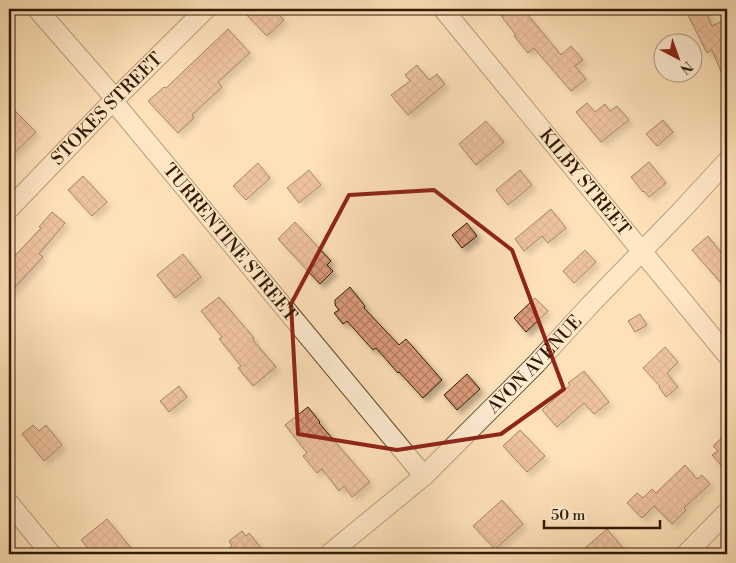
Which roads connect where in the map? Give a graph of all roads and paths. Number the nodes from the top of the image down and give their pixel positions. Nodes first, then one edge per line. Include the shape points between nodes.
1 (37, 9) edge
2 (206, 9) edge
3 (442, 9) edge
4 (113, 101) junction
5 (727, 161) edge
6 (9, 209) edge
7 (642, 251) junction
8 (727, 355) edge
9 (424, 476) junction
10 (9, 503) edge
11 (727, 512) edge
12 (51, 554) edge
13 (329, 554) edge
14 (686, 554) edge

1 - 4 street, TURRENTINE STREET via 113,96
2 - 4 street, STOKES STREET
3 - 7 street, KILBY STREET
4 - 6 street, STOKES STREET
4 - 9 street, TURRENTINE STREET
5 - 7 street, AVON AVENUE
7 - 8 street, KILBY STREET
7 - 9 street, AVON AVENUE via 536,364
9 - 13 street, AVON AVENUE
10 - 12 street
11 - 14 street

